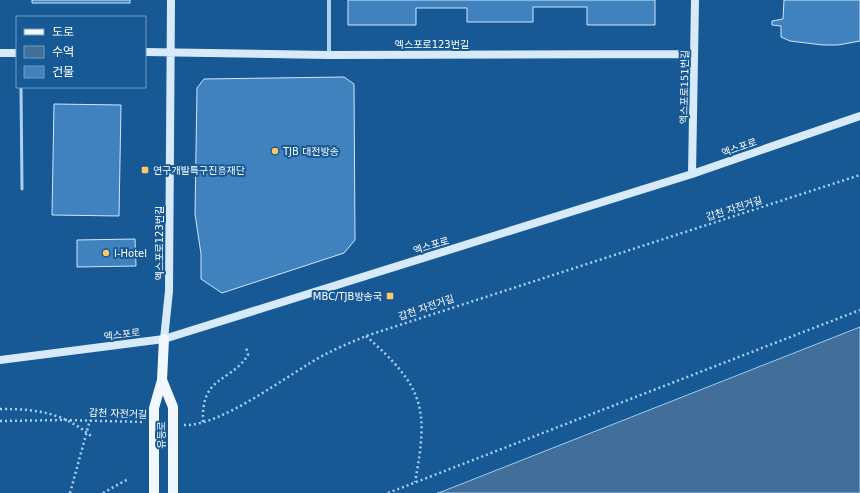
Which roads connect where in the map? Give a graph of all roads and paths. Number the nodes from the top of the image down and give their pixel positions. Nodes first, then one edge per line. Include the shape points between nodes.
1 (171, 0) edge
2 (329, 0) edge
3 (695, 0) edge
4 (146, 52) edge
5 (170, 52) junction
6 (0, 53) edge
7 (16, 53) edge
8 (694, 54) junction
9 (329, 55) junction
10 (21, 88) edge
11 (860, 116) edge
12 (692, 174) junction
13 (860, 175) edge
14 (22, 189) dead end
15 (860, 310) edge
16 (366, 336) junction
17 (164, 339) junction
18 (246, 347) dead end
19 (0, 360) edge
20 (162, 380) junction
21 (0, 409) edge
22 (64, 420) junction
23 (90, 420) junction
24 (0, 421) edge
25 (203, 422) junction
26 (150, 423) dead end
27 (180, 424) dead end
28 (85, 432) junction
29 (90, 436) dead end
30 (128, 479) dead end
31 (415, 482) junction
32 (70, 493) edge
33 (103, 493) edge
34 (154, 493) edge
35 (174, 493) edge
36 (388, 493) edge

1 - 5 street, 엑스포로123번길
2 - 9 street
3 - 8 street, 엑스포로151번길
4 - 5 street, 엑스포로123번길
5 - 9 street, 엑스포로123번길
5 - 17 street, 엑스포로123번길 via 169,291
6 - 7 street
8 - 9 street, 엑스포로123번길
8 - 12 street, 엑스포로151번길
10 - 14 lane
11 - 12 street, 엑스포로
12 - 17 street, 엑스포로
13 - 16 path, 갑천 자전거길
15 - 31 path
16 - 25 path, 갑천 자전거길 via 323,356 292,376
16 - 31 path via 399,367 416,394 423,428
17 - 19 street, 엑스포로
17 - 20 main road, 유등로
18 - 25 path via 248,354 242,363 210,389 205,401
20 - 34 main road, 유등로, bridge via 154,408
20 - 35 main road, 유등로, bridge via 174,407
21 - 22 path via 50,413
22 - 23 path, 갑천 자전거길
22 - 24 path, 갑천 자전거길
22 - 28 path
23 - 26 path, 갑천 자전거길
23 - 28 path
25 - 27 path, 갑천 자전거길
28 - 29 path
28 - 32 path
30 - 33 path
31 - 36 path

